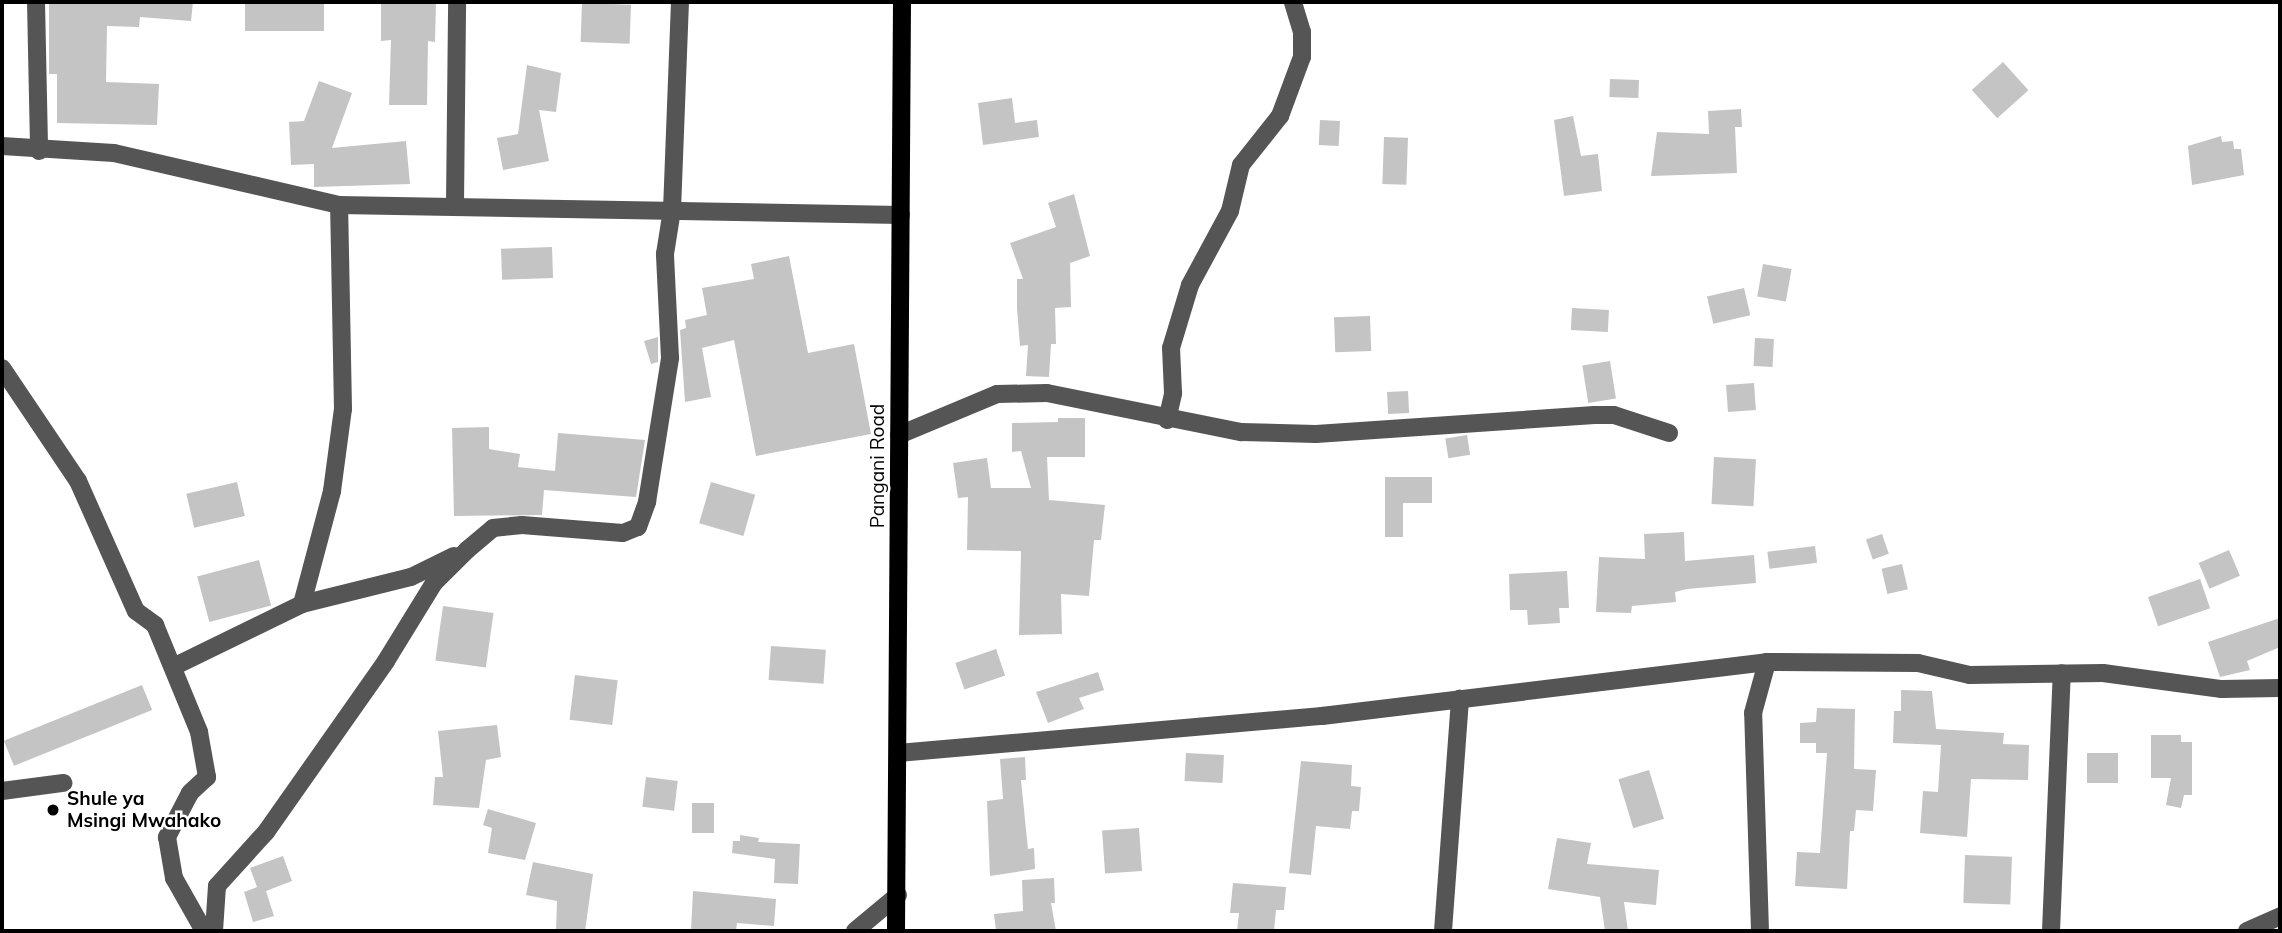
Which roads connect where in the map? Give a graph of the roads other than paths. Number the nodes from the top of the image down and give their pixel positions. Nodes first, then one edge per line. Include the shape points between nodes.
1 (36, 2) edge
2 (457, 2) edge
3 (680, 2) edge
4 (902, 2) edge
5 (1293, 2) edge
6 (2, 146) edge
7 (39, 151) junction
8 (455, 204) junction
9 (339, 205) junction
10 (672, 211) junction
11 (901, 215) junction
12 (2, 368) edge
13 (1167, 420) junction
14 (1669, 433) dead end
15 (899, 435) junction
16 (467, 550) junction
17 (302, 604) junction
18 (1767, 662) junction
19 (173, 667) junction
20 (2062, 673) junction
21 (2280, 688) edge
22 (1460, 699) junction
23 (898, 753) junction
24 (63, 783) dead end
25 (2, 791) edge
26 (898, 895) junction
27 (2280, 916) edge
28 (204, 931) edge
29 (214, 931) edge
30 (855, 931) edge
31 (896, 931) edge
32 (1443, 931) edge
33 (1760, 931) edge
34 (2051, 931) edge
35 (2247, 931) edge

1 - 7 street
2 - 8 street
3 - 10 street
4 - 11 main road, Pangani Road
5 - 13 street via 1302,57 1280,116 1241,165 1230,211 1190,285 1171,348 1173,393
6 - 7 street
7 - 9 street via 114,153
8 - 9 street
8 - 10 street
9 - 17 street via 343,410 332,491
10 - 11 street
10 - 16 street via 665,254 670,358 647,502 638,527 623,533 522,525 493,528
11 - 15 main road, Pangani Road
12 - 19 street via 78,481 136,611 155,625
13 - 14 street via 1241,432 1316,434 1614,415
13 - 15 street via 1046,393 997,394
15 - 23 main road, Pangani Road
16 - 17 street via 411,577
16 - 29 street via 435,583 266,832 217,886
17 - 19 street
18 - 20 street via 1918,663 1970,675
18 - 22 street
18 - 33 street via 1754,713
19 - 28 street via 199,732 207,778 190,793 167,837 174,878
20 - 21 street via 2103,673 2222,689
20 - 34 street
22 - 23 street
22 - 32 street
23 - 26 main road, Pangani Road
24 - 25 street
26 - 30 street
26 - 31 main road, Pangani Road
27 - 35 street

